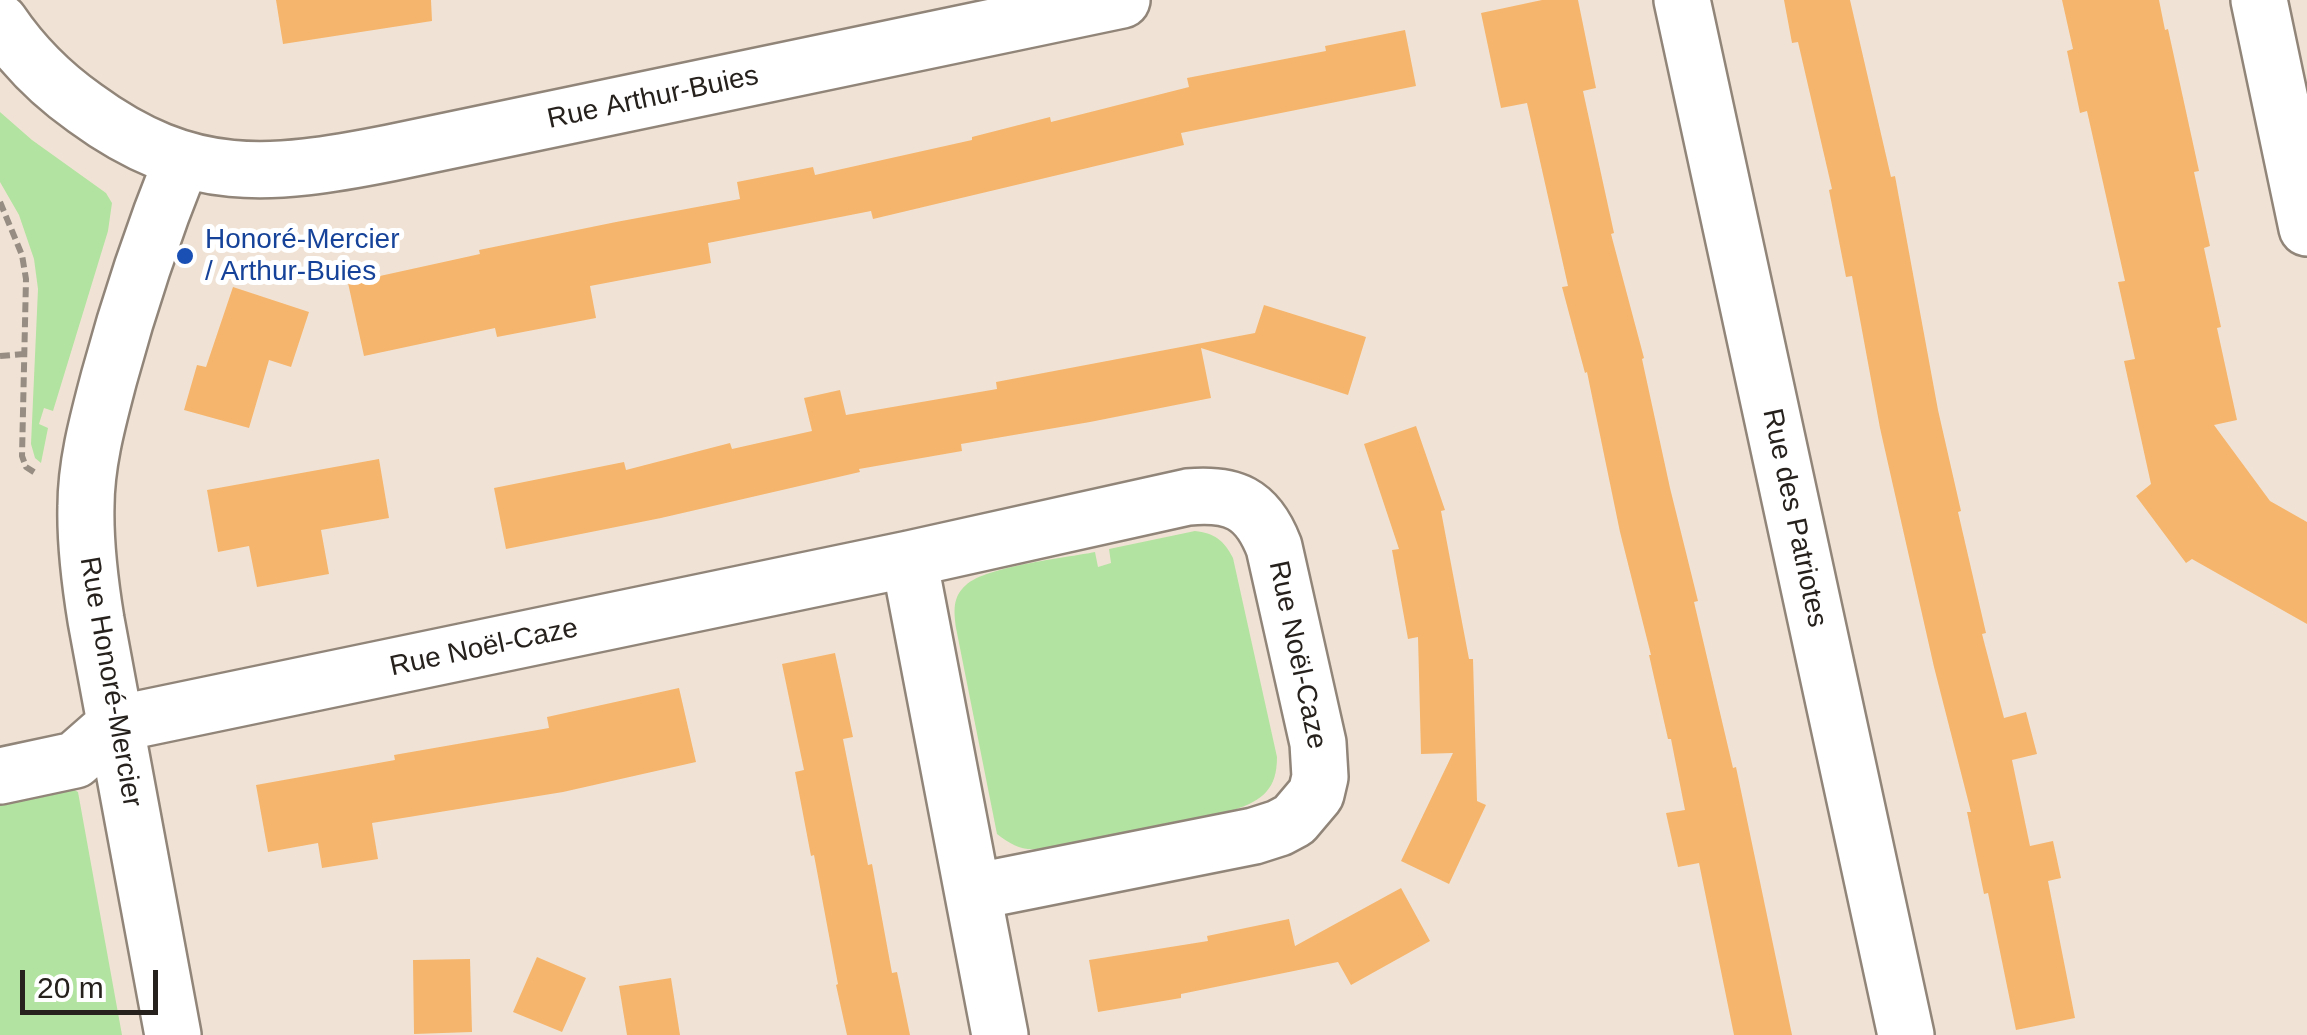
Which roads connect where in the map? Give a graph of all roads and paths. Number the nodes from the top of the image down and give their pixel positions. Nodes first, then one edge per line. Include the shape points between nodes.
1 (1122, 0) edge
2 (1682, 0) edge
3 (2259, 0) edge
4 (0, 22) edge
5 (182, 160) junction
6 (0, 202) edge
7 (2307, 228) edge
8 (24, 354) junction
9 (0, 356) edge
10 (44, 476) dead end
11 (910, 558) junction
12 (116, 724) junction
13 (0, 776) edge
14 (973, 892) junction
15 (173, 1035) edge
16 (1000, 1035) edge
17 (1906, 1035) edge

1 - 5 street, Rue Arthur-Buies via 327,166 256,170
2 - 17 street, Rue des Patriotes
3 - 7 street
4 - 5 street, Rue Arthur-Buies via 67,96 129,138
5 - 12 street, Rue Honoré-Mercier via 121,336 87,482 91,588
6 - 8 path via 26,279
8 - 9 path
8 - 10 path via 22,456 32,473
11 - 12 street, Rue Noël-Caze
11 - 14 street
11 - 14 street, Rue Noël-Caze via 1188,497 1238,501 1262,520 1274,547 1318,743 1316,794 1278,828
12 - 13 street via 76,760
12 - 15 street, Rue Honoré-Mercier
14 - 16 street

